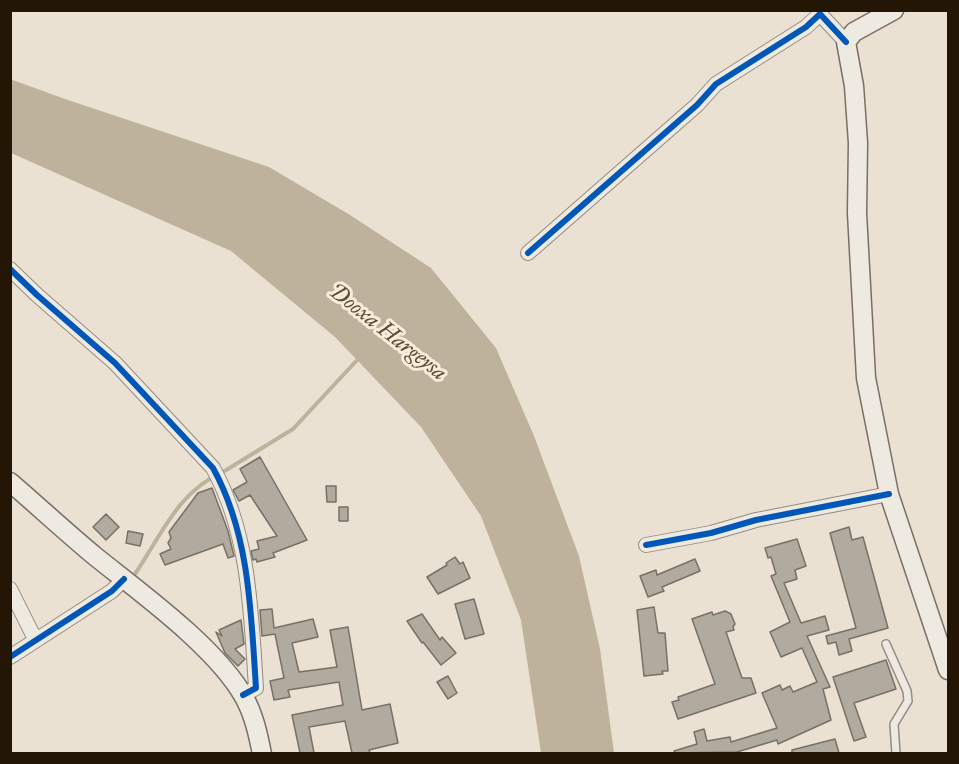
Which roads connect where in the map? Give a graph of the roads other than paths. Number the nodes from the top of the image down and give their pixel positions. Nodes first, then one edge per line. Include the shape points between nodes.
1 (894, 10) edge
2 (820, 12) edge
3 (846, 42) junction
4 (528, 253) dead end
5 (10, 269) edge
6 (10, 482) edge
7 (889, 494) junction
8 (646, 545) dead end
9 (124, 579) junction
10 (10, 589) edge
11 (37, 639) junction
12 (886, 644) dead end
13 (10, 657) edge
14 (948, 670) edge
15 (243, 695) junction
16 (262, 753) edge
17 (896, 753) edge

1 - 3 main road via 854,32
2 - 3 street
2 - 4 street via 806,27 716,84 698,105
3 - 7 main road via 858,143 857,213 866,378
5 - 15 street via 115,363 213,468 232,515 249,583 256,688
6 - 9 main road
7 - 8 street
7 - 14 main road
9 - 11 street via 112,591
9 - 15 main road via 204,648
10 - 11 street
11 - 13 street
12 - 17 lane via 908,700 894,724
15 - 16 main road

